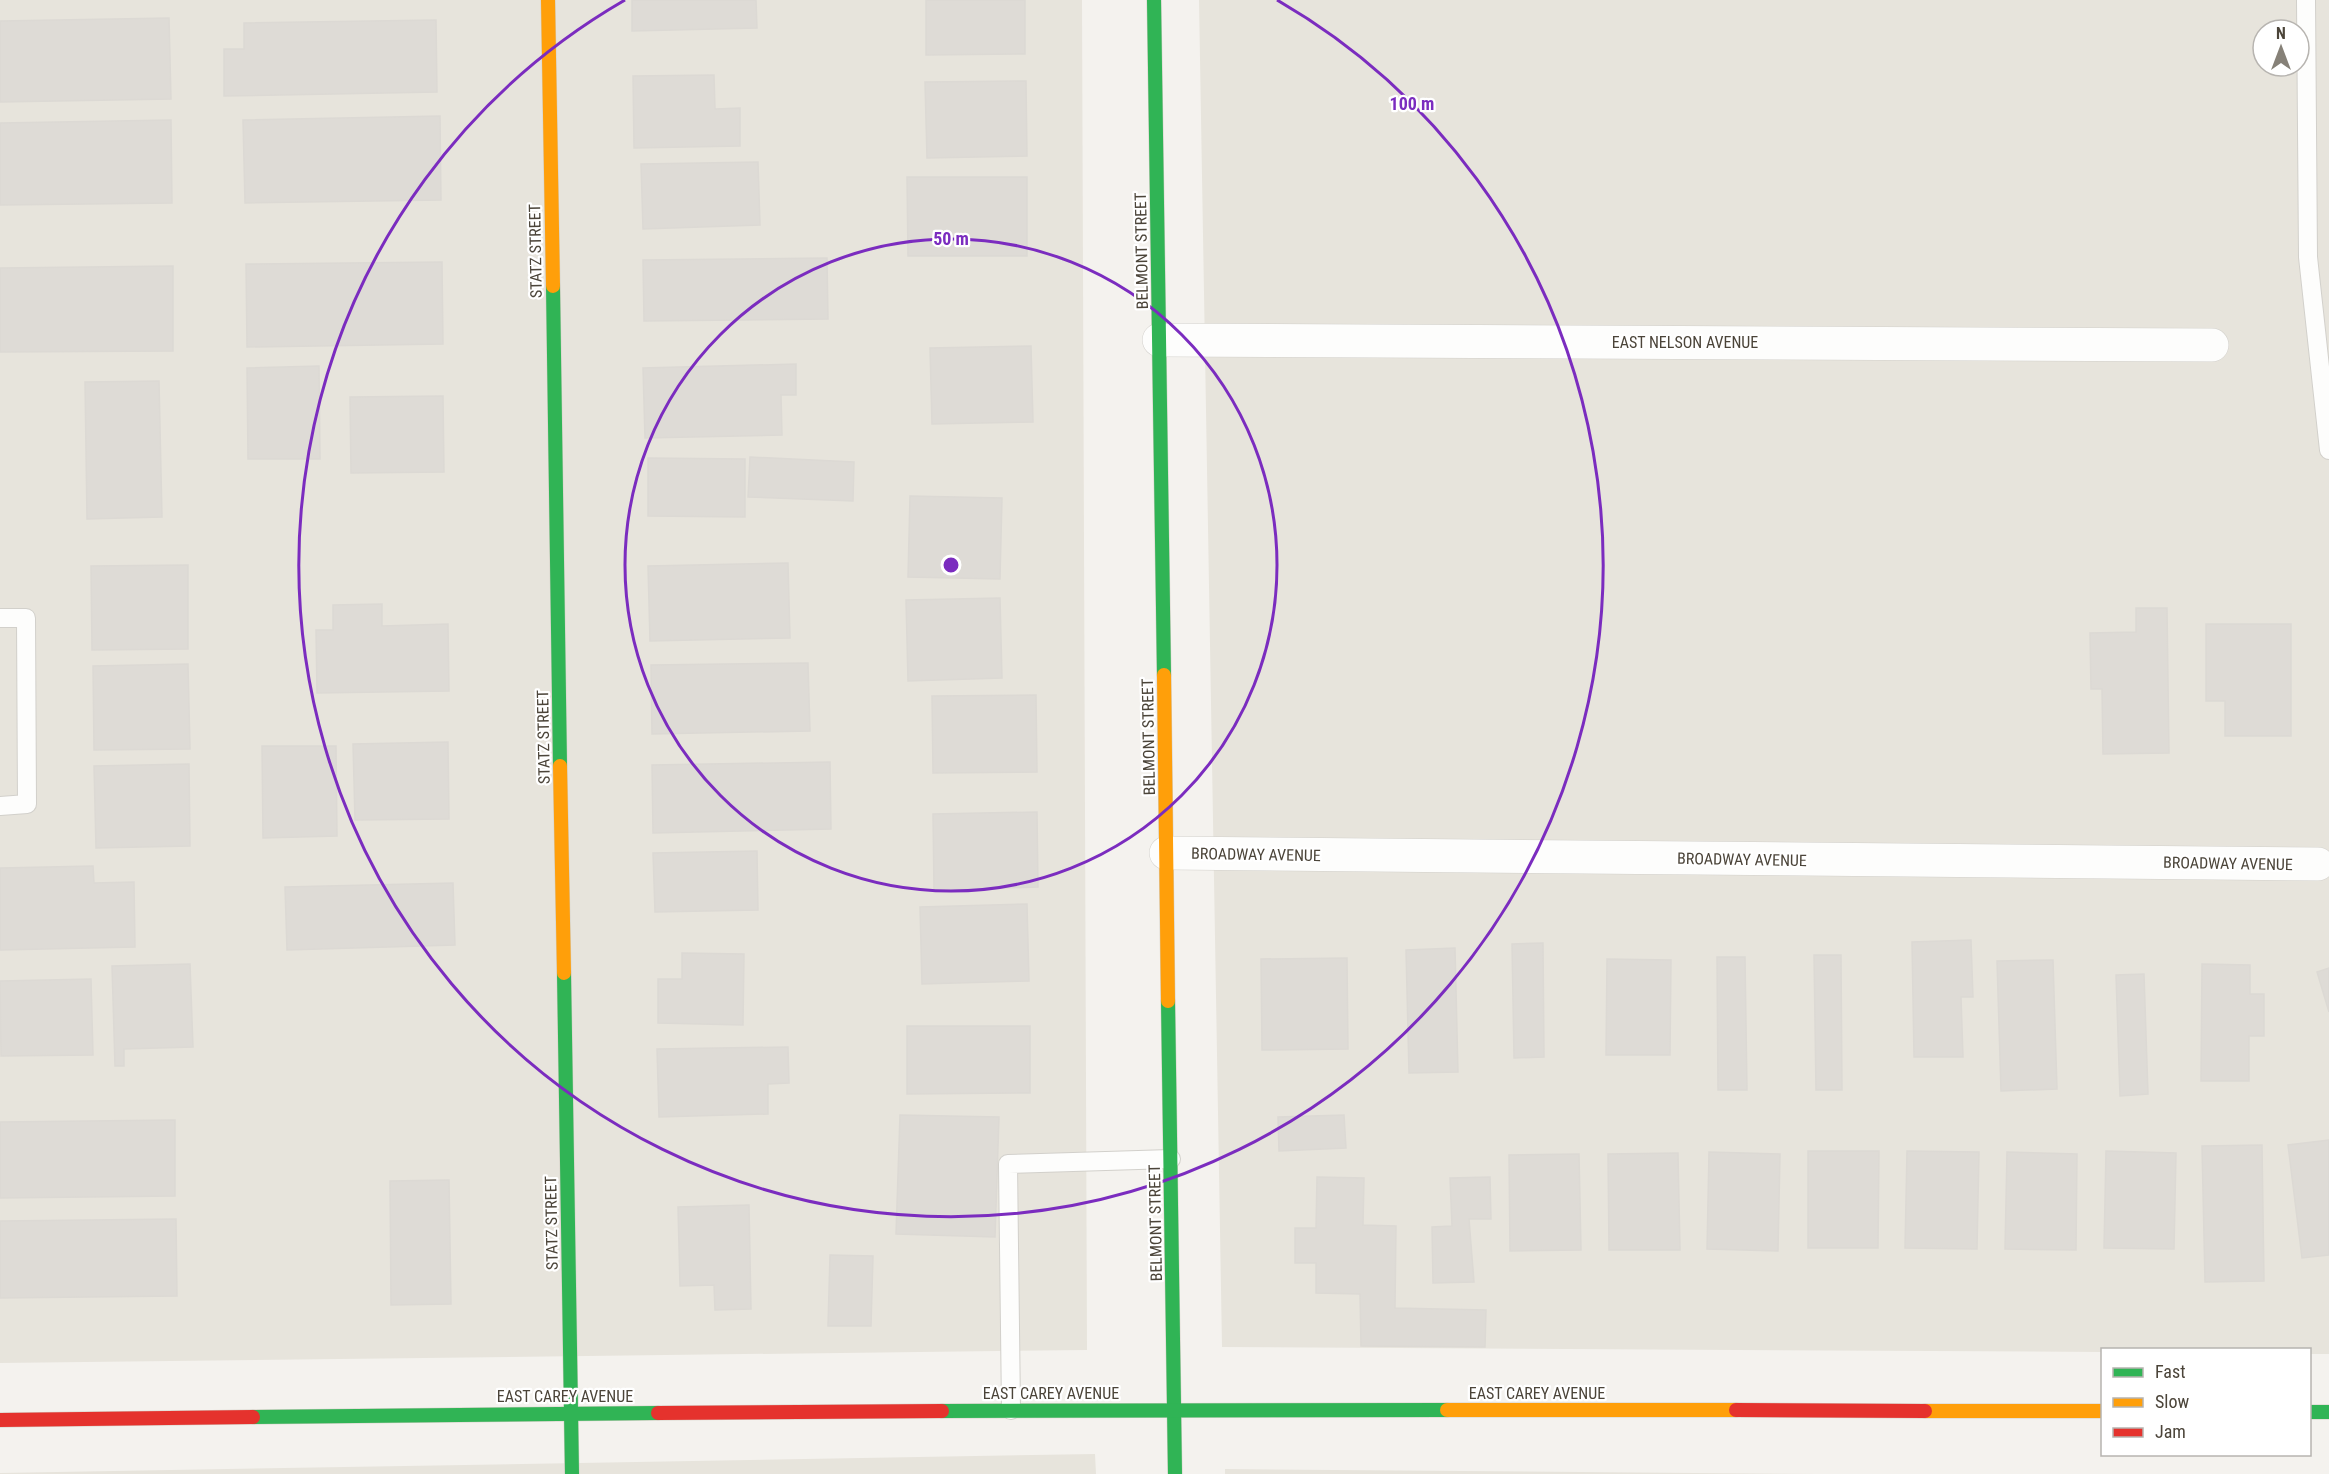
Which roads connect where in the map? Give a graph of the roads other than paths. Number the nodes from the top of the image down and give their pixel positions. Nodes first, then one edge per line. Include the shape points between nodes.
1 (548, 0) edge
2 (1154, 0) edge
3 (2306, 0) edge
4 (1159, 340) junction
5 (2212, 345) dead end
6 (2329, 450) edge
7 (0, 618) edge
8 (0, 806) edge
9 (1166, 853) junction
10 (2318, 864) dead end
11 (1171, 1159) junction
12 (1174, 1409) junction
13 (1011, 1410) junction
14 (2101, 1411) edge
15 (571, 1412) junction
16 (2311, 1412) edge
17 (2329, 1412) edge
18 (0, 1420) edge
19 (572, 1474) edge
20 (1175, 1474) edge

1 - 15 street, STATZ STREET
2 - 4 street, BELMONT STREET
3 - 6 lane via 2308,257
4 - 5 street, EAST NELSON AVENUE
4 - 9 street, BELMONT STREET
7 - 8 lane via 26,618 27,804
9 - 10 street, BROADWAY AVENUE
9 - 11 street, BELMONT STREET
11 - 12 street, BELMONT STREET
11 - 13 lane via 1008,1164
12 - 13 street, EAST CAREY AVENUE
12 - 14 street, EAST CAREY AVENUE
12 - 20 street, BELMONT STREET
13 - 15 street, EAST CAREY AVENUE
15 - 18 street, EAST CAREY AVENUE
15 - 19 street, STATZ STREET
16 - 17 street

